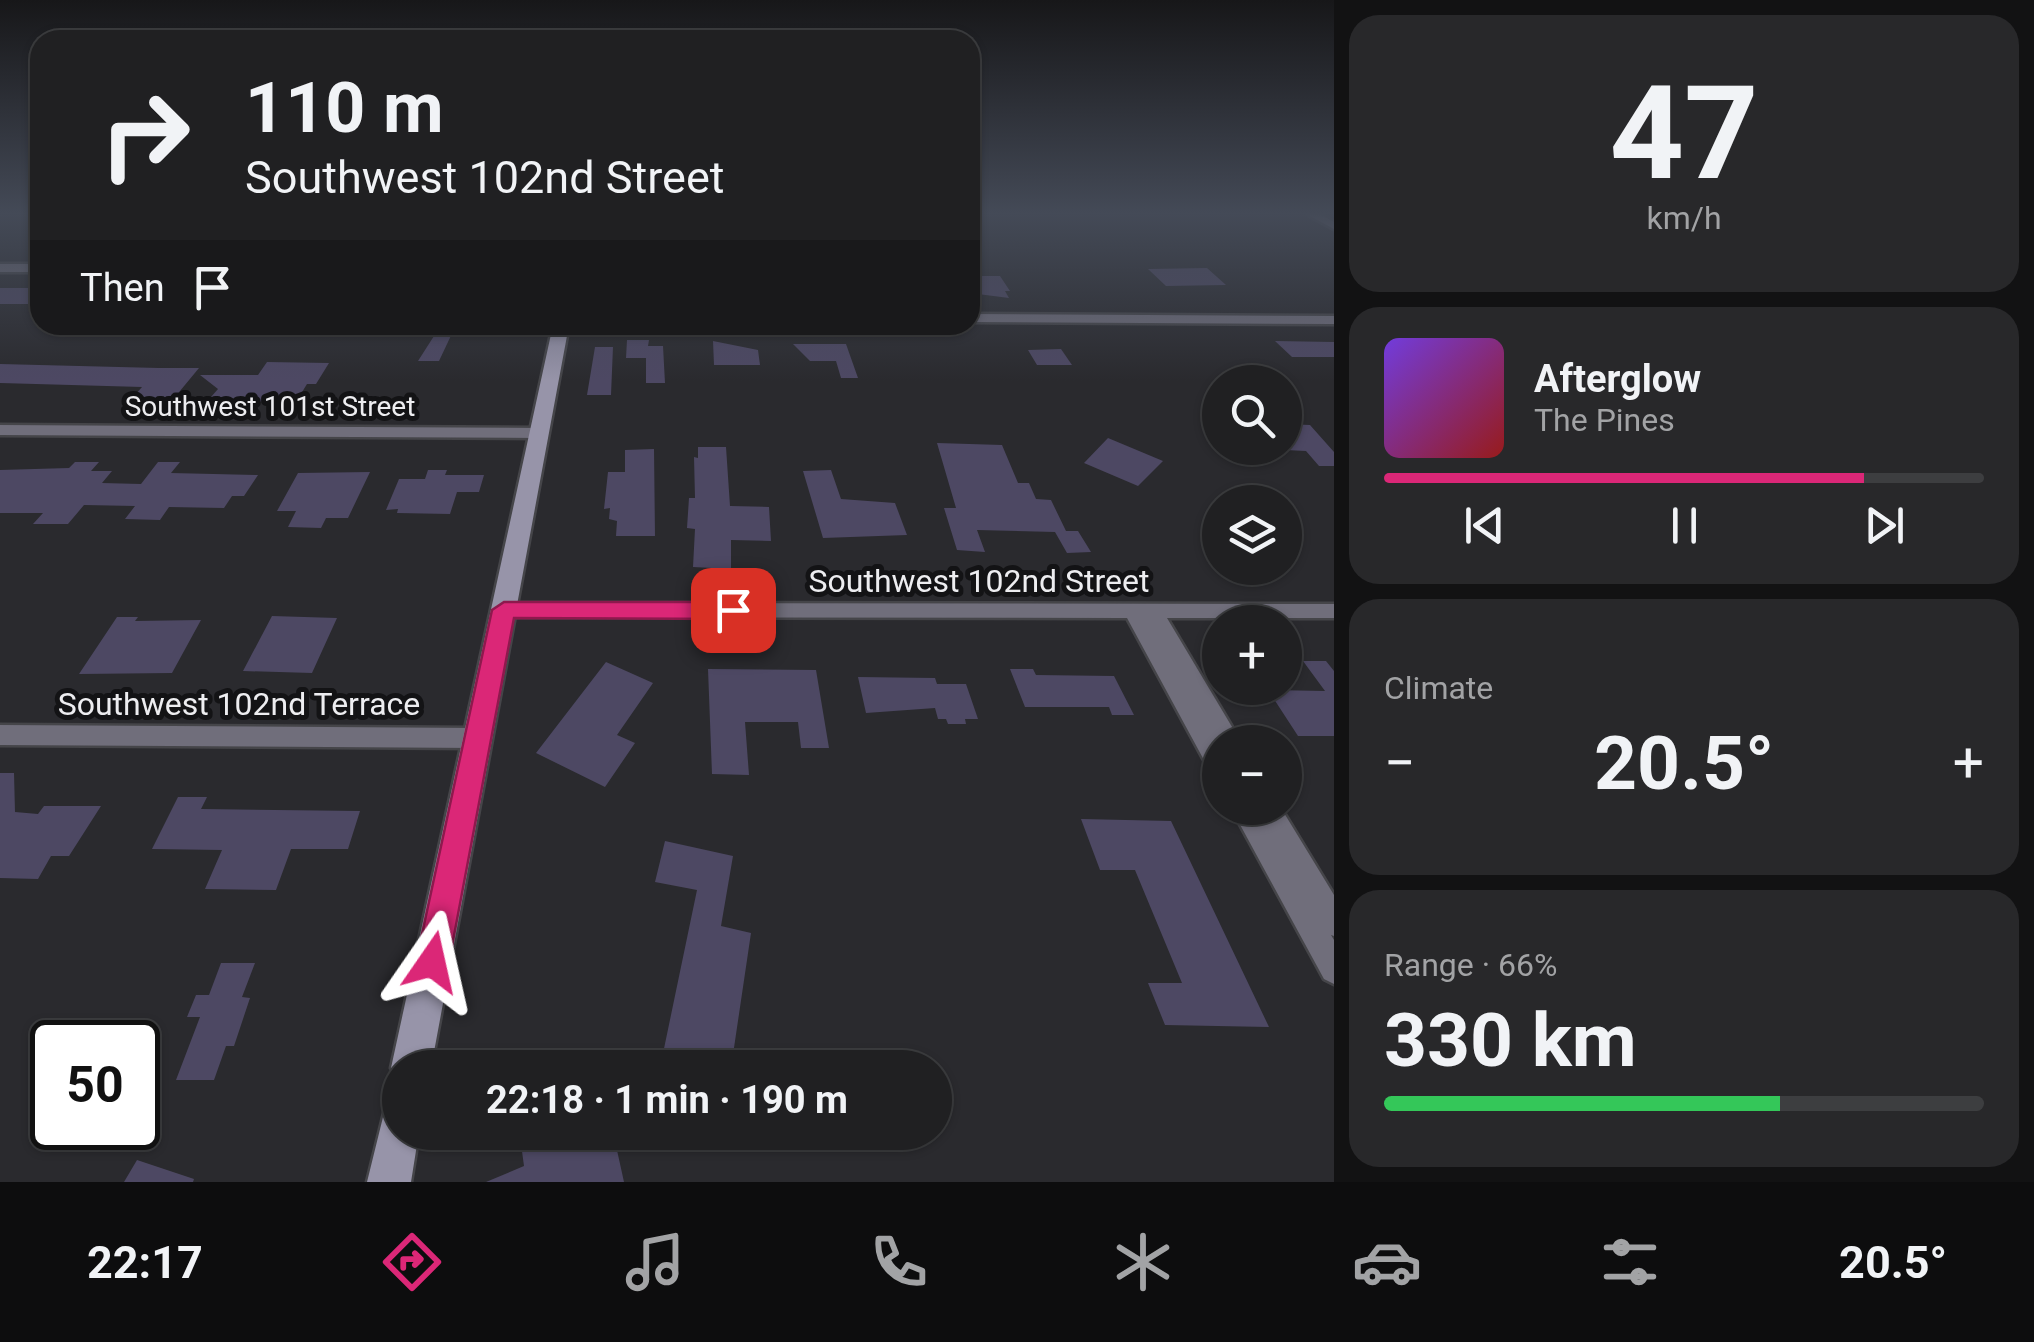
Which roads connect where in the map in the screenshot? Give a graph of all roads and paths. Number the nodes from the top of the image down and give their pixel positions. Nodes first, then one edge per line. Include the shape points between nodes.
1 (980, 318) edge
2 (1334, 320) edge
3 (560, 335) edge
4 (0, 430) edge
5 (539, 432) junction
6 (504, 610) junction
7 (1334, 610) edge
8 (1143, 611) junction
9 (1218, 725) edge
10 (1202, 730) edge
11 (0, 734) edge
12 (477, 738) junction
13 (1254, 825) edge
14 (1277, 825) edge
15 (1334, 922) edge
16 (1334, 969) edge
17 (415, 1050) edge
18 (395, 1150) edge
19 (388, 1182) edge

1 - 2 street
3 - 5 main road
4 - 5 street, Southwest 101st Street
5 - 6 main road
6 - 8 street, Southwest 102nd Street
6 - 12 main road
7 - 8 street, Southwest 102nd Street
8 - 9 street
8 - 10 street
11 - 12 street, Southwest 102nd Terrace
12 - 17 main road
13 - 16 street
14 - 15 street
18 - 19 main road

